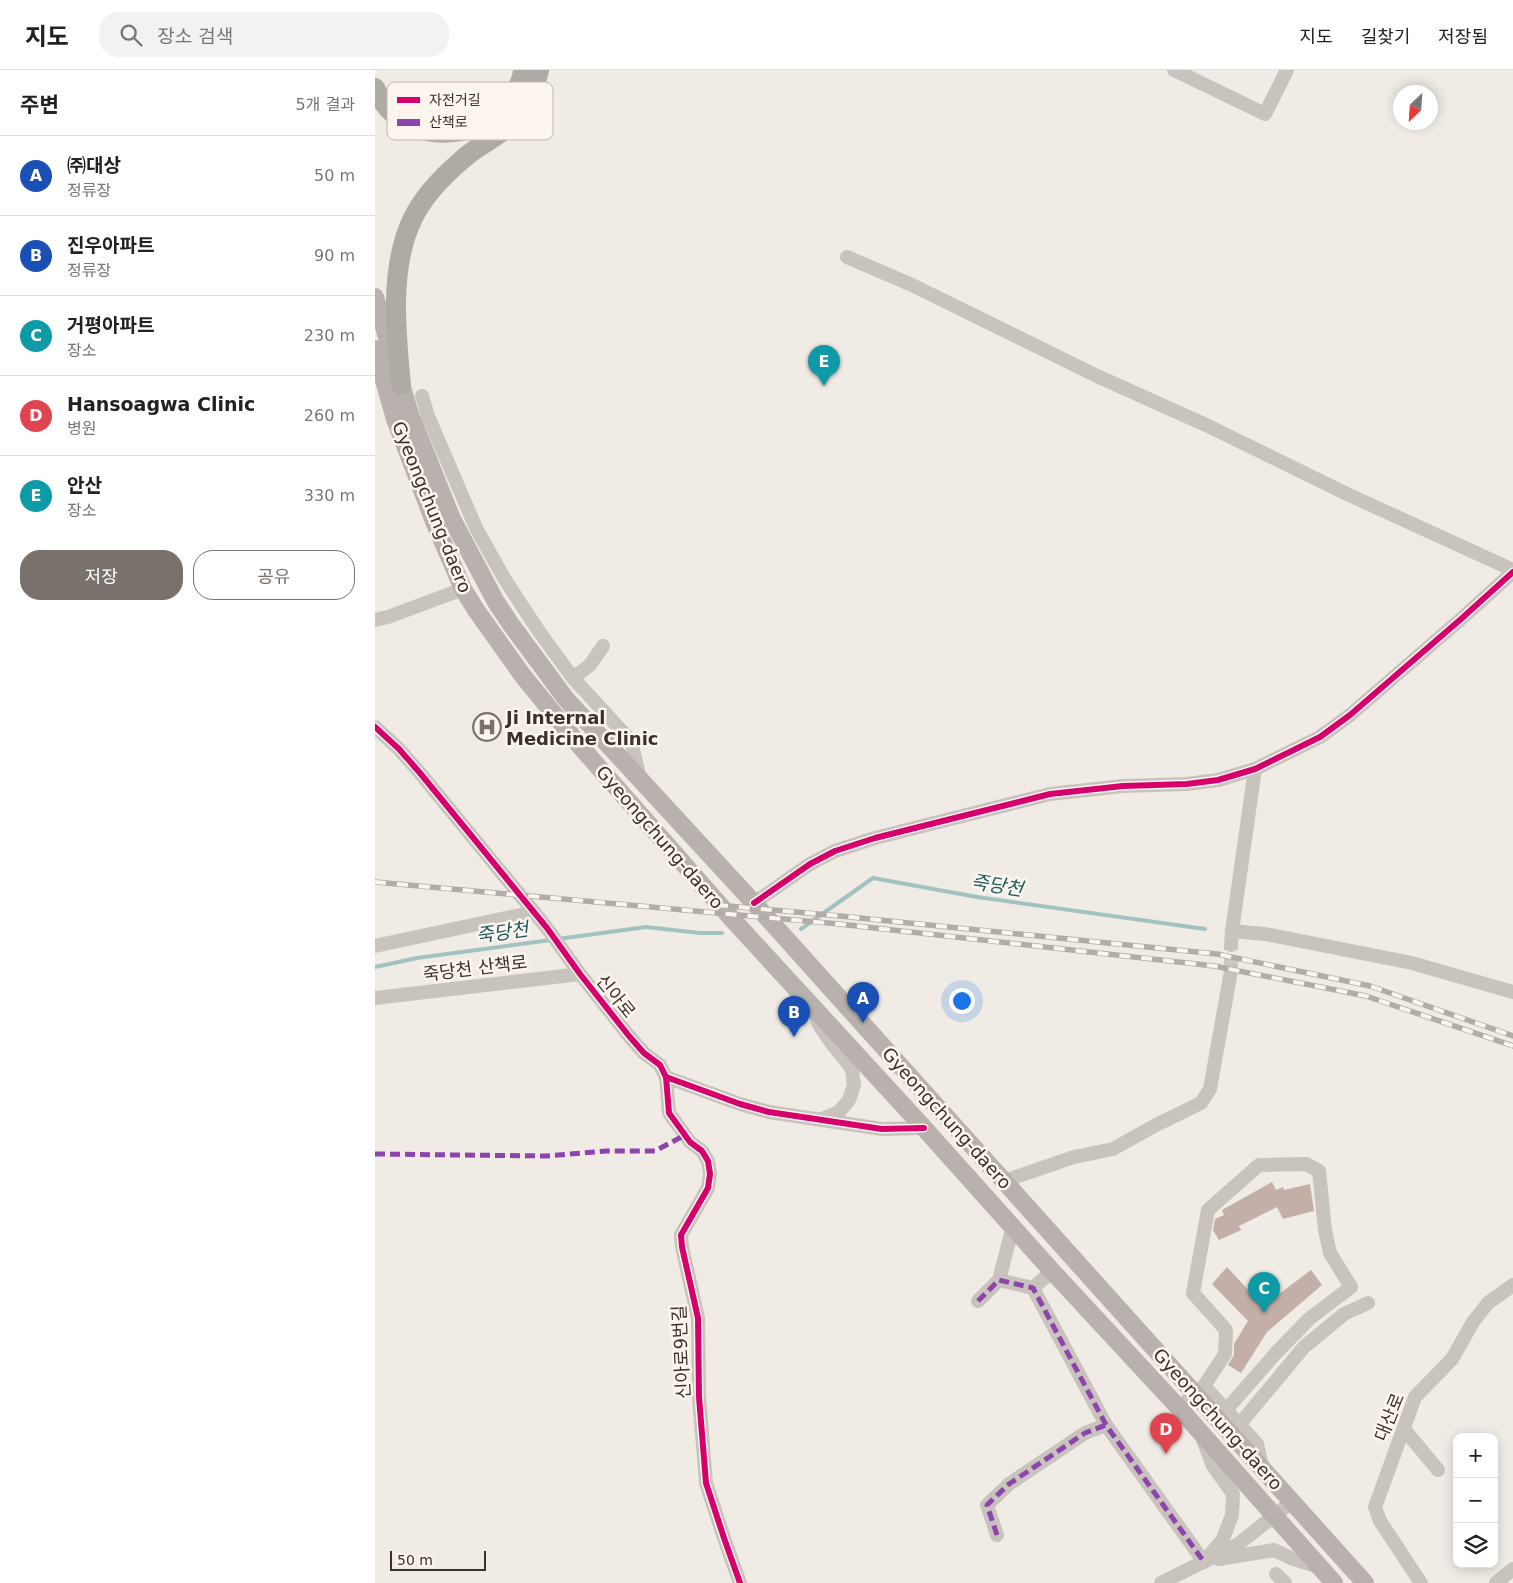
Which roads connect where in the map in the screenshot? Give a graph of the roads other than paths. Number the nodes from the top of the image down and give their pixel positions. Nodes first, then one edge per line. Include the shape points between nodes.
1 (523, 70) edge
2 (1174, 70) edge
3 (1287, 70) edge
4 (519, 82) edge
5 (375, 88) edge
6 (387, 105) edge
7 (489, 140) edge
8 (847, 257) dead end
9 (375, 297) edge
10 (375, 349) edge
11 (401, 384) junction
12 (422, 396) dead end
13 (500, 571) junction
14 (1513, 571) edge
15 (483, 580) junction
16 (463, 589) junction
17 (375, 620) edge
18 (603, 646) dead end
19 (573, 678) junction
20 (375, 727) edge
21 (1255, 768) junction
22 (640, 780) junction
23 (755, 903) junction
24 (534, 912) junction
25 (733, 920) junction
26 (375, 946) edge
27 (1231, 972) tunnel mouth
28 (580, 974) junction
29 (1513, 992) edge
30 (375, 998) edge
31 (813, 1008) junction
32 (666, 1077) junction
33 (943, 1112) junction
34 (819, 1120) junction
35 (924, 1128) junction
36 (1004, 1181) junction
37 (1013, 1226) junction
38 (1052, 1271) junction
39 (999, 1280) junction
40 (1513, 1285) edge
41 (1033, 1288) junction
42 (978, 1301) dead end
43 (1367, 1303) dead end
44 (1199, 1390) junction
45 (1179, 1408) junction
46 (1226, 1410) junction
47 (1106, 1425) junction
48 (1239, 1425) junction
49 (1404, 1429) junction
50 (1200, 1432) junction
51 (1262, 1467) junction
52 (1438, 1470) dead end
53 (1293, 1501) junction
54 (1274, 1516) junction
55 (997, 1535) dead end
56 (1204, 1562) junction
57 (1319, 1567) junction
58 (1513, 1569) edge
59 (741, 1583) edge
60 (1161, 1583) edge
61 (1334, 1583) edge
62 (1365, 1583) edge
63 (1421, 1583) edge
64 (1496, 1583) edge

1 - 4 highway
2 - 3 street via 1265,114
5 - 6 highway
7 - 11 highway via 463,158 425,196 411,220 403,246 395,307
8 - 14 street
9 - 11 main road, Gyeongchung-daero
10 - 16 main road, Gyeongchung-daero via 398,428
11 - 15 main road, Gyeongchung-daero via 452,519
12 - 13 street via 476,528
13 - 15 street
13 - 19 street
14 - 21 street via 1350,715 1320,737
15 - 16 main road
15 - 22 main road, Gyeongchung-daero via 510,624 566,699
16 - 17 street
16 - 25 main road, Gyeongchung-daero via 551,712
18 - 19 street via 590,665
19 - 22 street via 631,741
20 - 24 street, 신아로 via 420,773
21 - 23 street via 1218,780 1187,784 1123,786 1050,794 875,838 835,851 810,864
21 - 29 street via 1231,938 1265,934 1412,963
22 - 23 main road, Gyeongchung-daero
23 - 25 main road
23 - 33 main road, Gyeongchung-daero
24 - 26 street
24 - 28 street, 신아로
25 - 31 main road, Gyeongchung-daero
27 - 36 street via 1209,1089 1201,1103 1113,1149 1074,1157
28 - 30 street, 죽당천 산책로
28 - 32 street, 신아로
31 - 34 street via 818,1023 852,1069 854,1085 849,1100 839,1112
31 - 35 main road, Gyeongchung-daero
32 - 34 street, 신아로 via 740,1104
32 - 59 street, 신아로9번길 via 669,1113 708,1161 708,1188 681,1235 698,1318 699,1397 706,1483
33 - 35 main road
33 - 36 main road, Gyeongchung-daero
34 - 35 street, 신아로 via 882,1129
35 - 37 main road, Gyeongchung-daero
36 - 44 main road, Gyeongchung-daero
37 - 38 main road, Gyeongchung-daero
37 - 39 street
38 - 41 street
38 - 45 main road, Gyeongchung-daero
39 - 41 street
39 - 42 street
40 - 49 street, 대산로 via 1488,1302 1452,1359 1415,1397
41 - 47 street
43 - 48 street via 1344,1314 1304,1347
44 - 45 street
44 - 46 street
44 - 46 street via 1225,1354 1226,1330 1193,1294 1208,1210 1259,1165 1306,1164 1319,1171 1330,1253 1351,1287 1309,1320
44 - 51 main road, Gyeongchung-daero
45 - 50 main road, Gyeongchung-daero
46 - 48 street
47 - 55 street via 1085,1434 1009,1484 987,1505
47 - 56 street
48 - 51 street via 1257,1444
49 - 52 street
49 - 63 street, 대산로 via 1375,1507 1380,1521
50 - 54 main road, Gyeongchung-daero
50 - 56 street via 1213,1466 1233,1494 1232,1515 1223,1539
51 - 53 main road, Gyeongchung-daero
53 - 54 street
53 - 62 main road, Gyeongchung-daero
54 - 56 street via 1237,1545
54 - 57 main road, Gyeongchung-daero
56 - 57 street via 1274,1550
56 - 60 street
57 - 61 main road, Gyeongchung-daero
58 - 64 street

